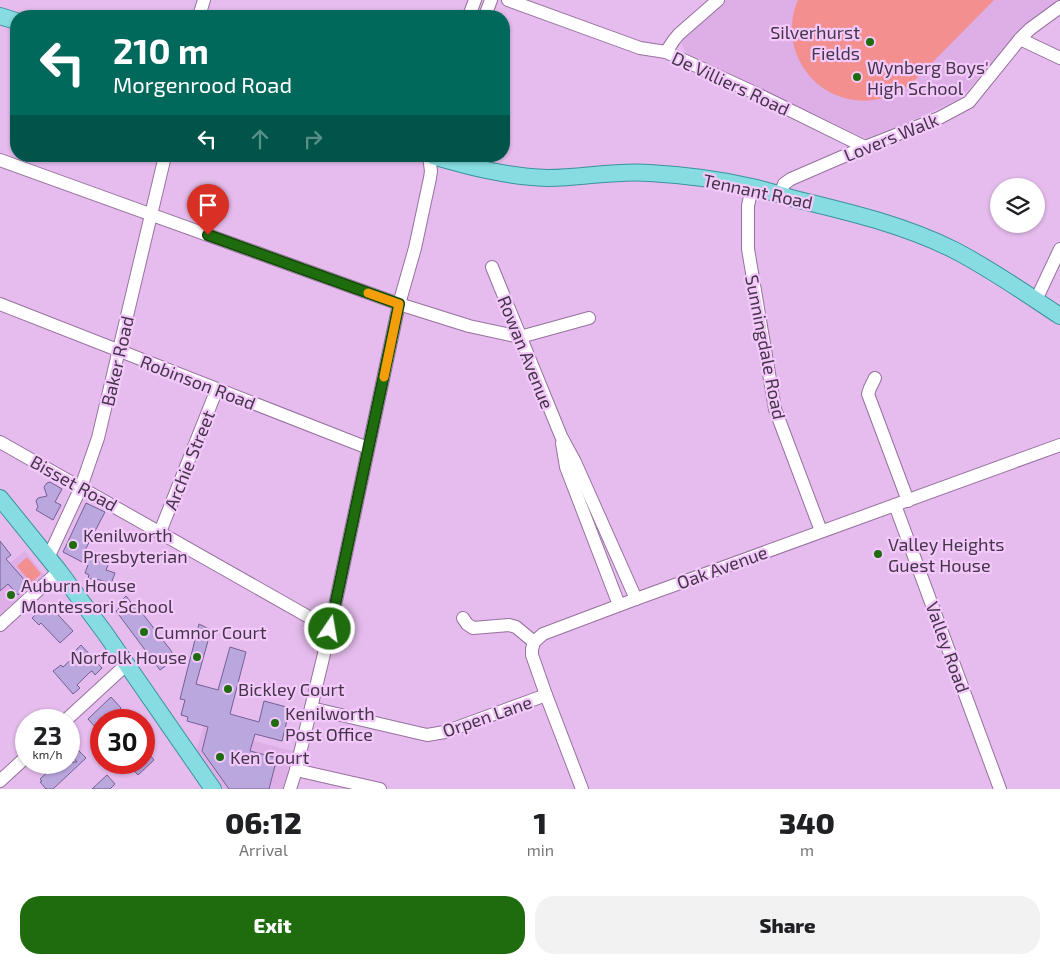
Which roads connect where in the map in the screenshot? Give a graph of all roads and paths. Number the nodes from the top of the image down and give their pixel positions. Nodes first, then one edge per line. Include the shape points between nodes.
1 (508, 0) edge
2 (718, 0) edge
3 (1060, 7) edge
4 (1020, 39) junction
5 (666, 52) junction
6 (1060, 58) edge
7 (865, 147) junction
8 (0, 160) edge
9 (163, 162) edge
10 (430, 162) edge
11 (454, 162) edge
12 (752, 187) junction
13 (780, 195) junction
14 (152, 214) junction
15 (1060, 249) edge
16 (492, 267) dead end
17 (1036, 300) junction
18 (0, 304) edge
19 (399, 304) junction
20 (1060, 316) edge
21 (589, 318) dead end
22 (520, 337) junction
23 (119, 351) junction
24 (875, 378) dead end
25 (217, 389) junction
26 (561, 436) junction
27 (0, 442) edge
28 (1060, 445) edge
29 (368, 448) junction
30 (81, 487) junction
31 (0, 498) edge
32 (908, 501) junction
33 (895, 505) junction
34 (820, 531) junction
35 (160, 532) junction
36 (48, 558) junction
37 (59, 571) junction
38 (636, 599) junction
39 (619, 605) junction
40 (463, 618) dead end
41 (0, 625) edge
42 (330, 629) junction
43 (534, 642) junction
44 (127, 664) junction
45 (546, 695) junction
46 (311, 708) junction
47 (78, 709) edge
48 (15, 767) edge
49 (296, 770) junction
50 (0, 781) edge
51 (213, 789) edge
52 (290, 789) edge
53 (380, 789) edge
54 (582, 789) edge
55 (1000, 789) edge

1 - 5 street, De Villiers Road via 640,48
2 - 5 street via 679,34
3 - 4 street, Lovers Walk
4 - 6 street
4 - 7 street, Lovers Walk via 969,102 939,118
5 - 7 street, De Villiers Road
7 - 13 street, Lovers Walk via 790,179
8 - 14 street
9 - 14 street, Baker Road
10 - 19 street via 430,178 415,248
11 - 12 main road, Tennant Road via 526,177 650,173
12 - 13 main road, Tennant Road
12 - 34 street, Sunningdale Road via 748,206 748,249 775,409
13 - 17 main road, Tennant Road via 907,230 976,262
14 - 19 street
14 - 23 street, Baker Road
15 - 17 street
16 - 22 street, Rowan Avenue
17 - 20 main road, Tennant Road
18 - 23 street, Robinson Road
19 - 22 street via 469,326
19 - 29 street
21 - 22 street
22 - 26 street, Rowan Avenue
23 - 25 street, Robinson Road
23 - 30 street, Baker Road via 98,438
24 - 32 street via 868,394
25 - 29 street, Robinson Road
25 - 35 street, Archie Street
26 - 38 street, Rowan Avenue
26 - 39 street, Rowan Avenue via 566,467
27 - 30 street, Bisset Road
28 - 32 street, Oak Avenue
29 - 42 street
30 - 35 street, Bisset Road
30 - 36 street, Baker Road
31 - 36 main road
32 - 33 street, Oak Avenue
33 - 34 street, Oak Avenue
33 - 55 street, Valley Road
34 - 38 street, Oak Avenue
35 - 42 street, Bisset Road
36 - 37 main road
37 - 41 street
37 - 44 main road
38 - 39 street, Oak Avenue
39 - 43 street, Oak Avenue via 544,634
40 - 43 street via 473,628 516,627
42 - 46 street
43 - 45 street via 532,655
44 - 47 street
44 - 51 main road
45 - 46 street, Orpen Lane via 445,732 427,735
45 - 54 street
46 - 49 street
48 - 50 street
49 - 52 street
49 - 53 street

